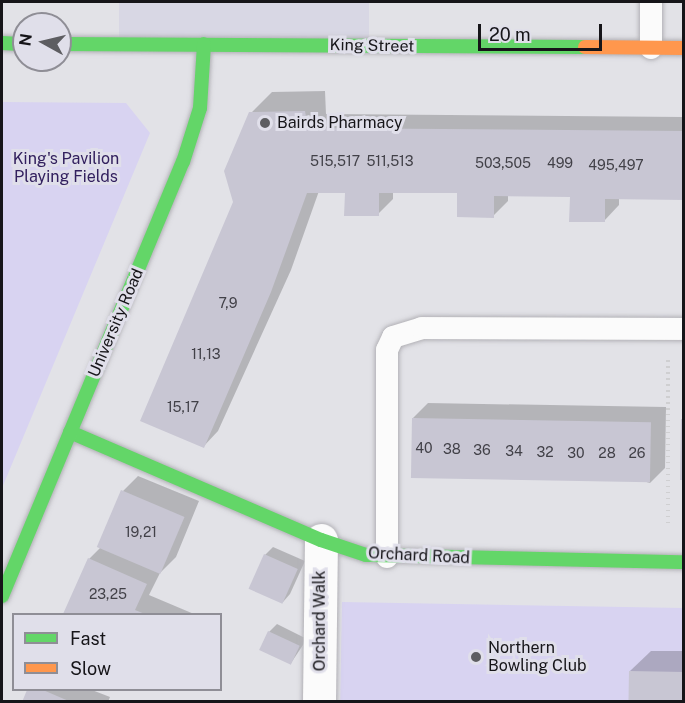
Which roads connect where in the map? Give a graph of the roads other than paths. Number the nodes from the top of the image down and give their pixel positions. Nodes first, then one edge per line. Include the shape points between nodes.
1 (651, 2) edge
2 (72, 44) edge
3 (204, 44) junction
4 (651, 48) junction
5 (684, 48) edge
6 (676, 329) edge
7 (70, 432) junction
8 (321, 540) junction
9 (387, 557) junction
10 (684, 562) edge
11 (2, 596) edge
12 (319, 702) edge

1 - 4 lane
2 - 3 street, King Street
3 - 4 street, King Street
3 - 7 street, University Road via 200,108 190,142
4 - 5 street, King Street
6 - 9 lane via 422,328 393,337 387,350
7 - 8 street, Orchard Road
7 - 11 street, University Road
8 - 9 street, Orchard Road
8 - 12 street, Orchard Walk
9 - 10 street, Orchard Road

